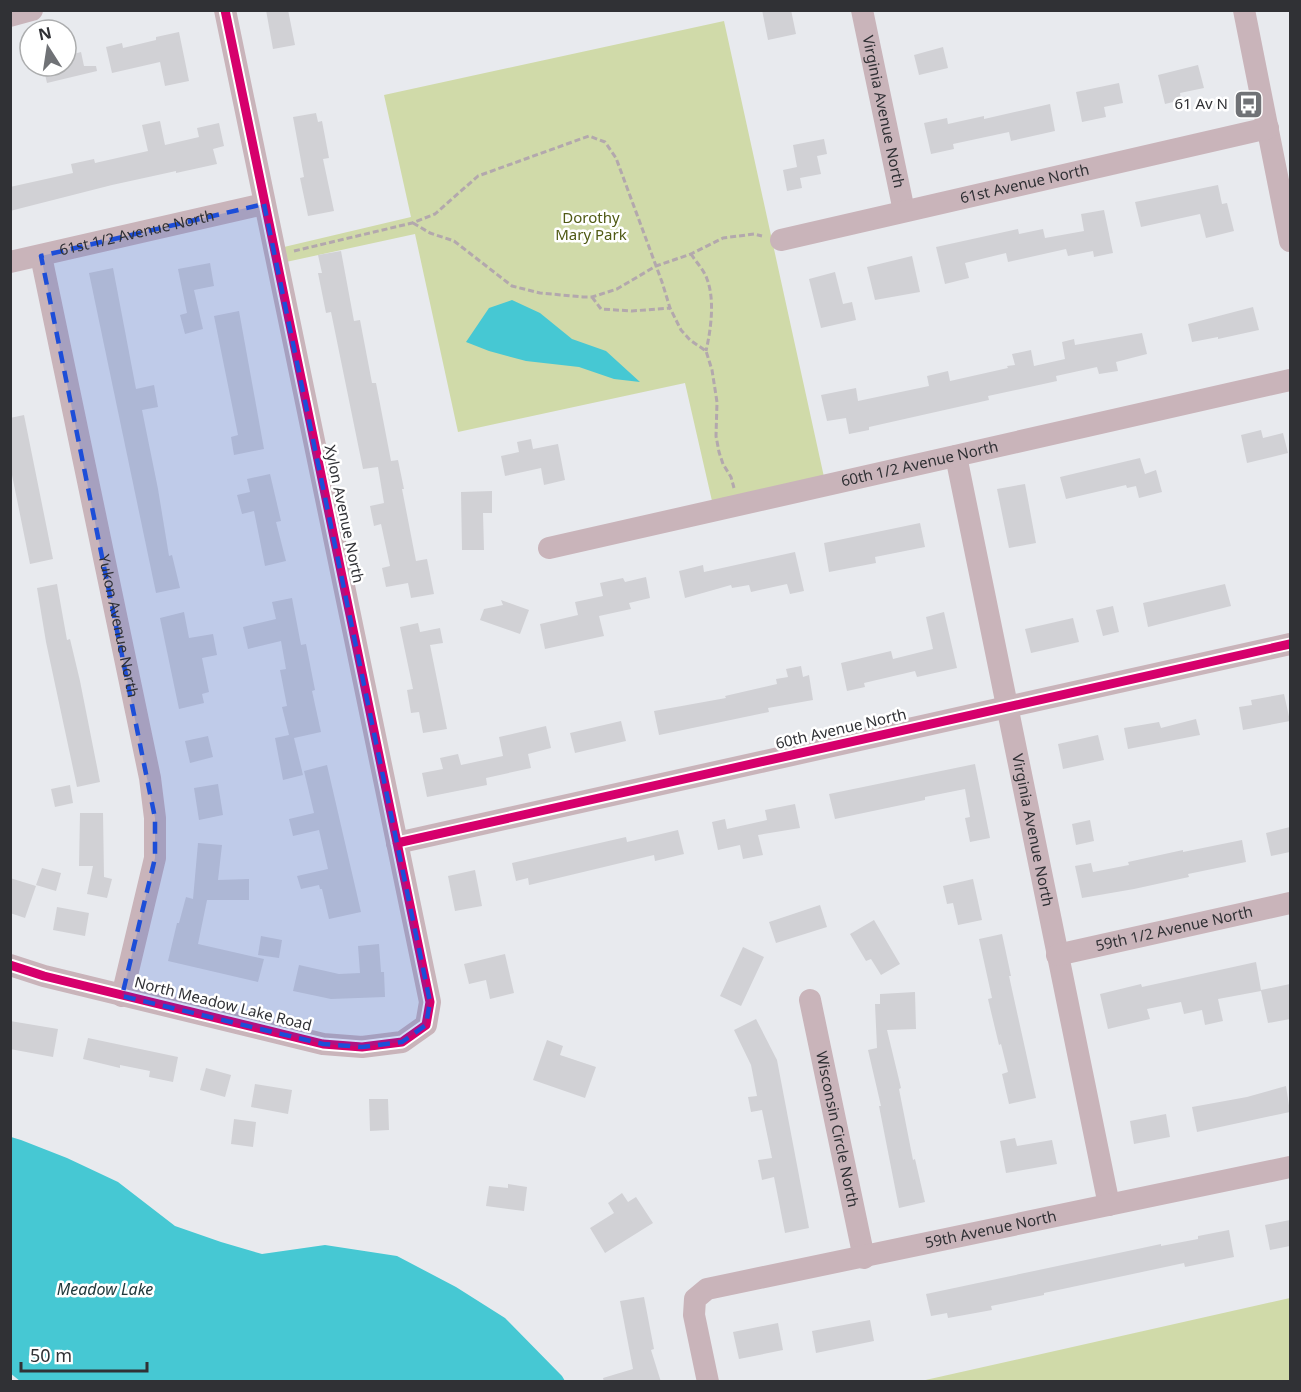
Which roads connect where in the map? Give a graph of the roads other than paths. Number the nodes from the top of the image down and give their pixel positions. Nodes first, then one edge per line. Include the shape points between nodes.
1 (32, 10) edge
2 (225, 10) edge
3 (862, 10) edge
4 (1244, 10) edge
5 (10, 16) edge
6 (1268, 128) junction
7 (264, 204) junction
8 (904, 211) junction
9 (1290, 234) edge
10 (781, 240) road end
11 (41, 255) junction
12 (10, 262) edge
13 (1290, 380) edge
14 (956, 456) junction
15 (549, 548) dead end
16 (1290, 644) edge
17 (1006, 707) junction
18 (397, 843) junction
19 (1290, 903) edge
20 (1057, 955) junction
21 (10, 965) edge
22 (122, 996) junction
23 (810, 1000) dead end
24 (426, 1025) joint
25 (1290, 1167) edge
26 (1109, 1205) junction
27 (864, 1258) junction
28 (708, 1382) edge

1 - 5 street
2 - 7 street, Xylon Avenue North
3 - 8 street, Virginia Avenue North
4 - 6 street
6 - 8 street, 61st Avenue North
6 - 9 street
7 - 11 street, 61st 1/2 Avenue North
7 - 18 street, Xylon Avenue North
8 - 10 street, 61st Avenue North
11 - 12 street, 61st 1/2 Avenue North
11 - 22 street, Yukon Avenue North via 150,778 155,818 155,858
13 - 14 street, 60th 1/2 Avenue North
14 - 15 street, 60th 1/2 Avenue North
14 - 17 street, Virginia Avenue North
16 - 17 street, 60th Avenue North
17 - 18 street, 60th Avenue North
17 - 20 street, Virginia Avenue North
18 - 24 street, Xylon Avenue North via 430,1002
19 - 20 street, 59th 1/2 Avenue North
20 - 26 street, Virginia Avenue North
21 - 22 street, North Meadow Lake Road
22 - 24 street, North Meadow Lake Road via 322,1044 362,1047 402,1042
23 - 27 street, Wisconsin Circle North
25 - 26 street, 59th Avenue North
26 - 27 street, 59th Avenue North
27 - 28 street, 59th Avenue North via 707,1289 695,1299 694,1315

